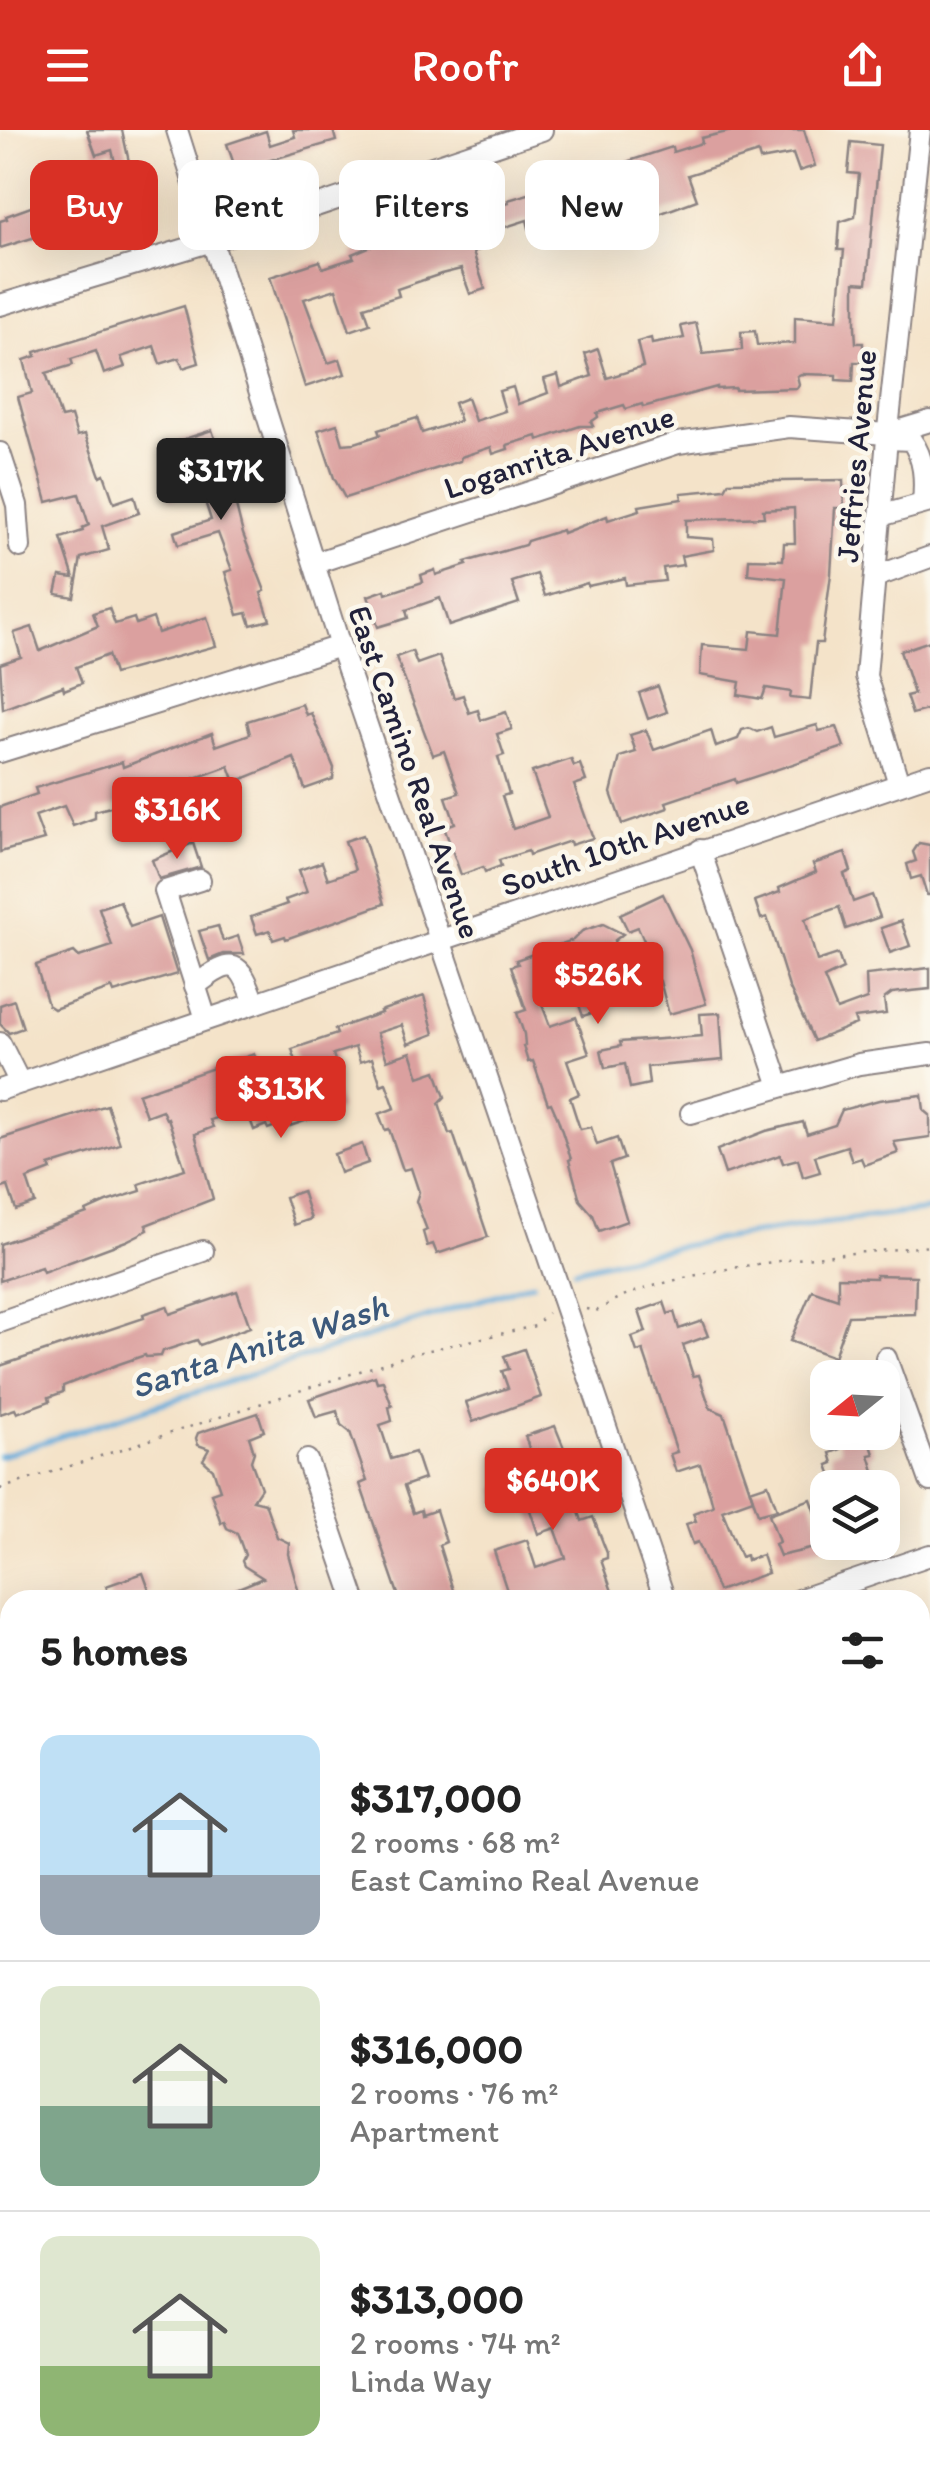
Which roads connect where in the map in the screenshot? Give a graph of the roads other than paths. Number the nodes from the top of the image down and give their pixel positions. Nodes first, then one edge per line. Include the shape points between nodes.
1 (177, 130) edge
2 (542, 130) edge
3 (920, 130) edge
4 (186, 160) edge
5 (319, 205) edge
6 (183, 250) edge
7 (213, 250) edge
8 (0, 305) edge
9 (930, 421) edge
10 (887, 437) junction
11 (0, 453) edge
12 (926, 502) edge
13 (880, 516) junction
14 (20, 546) dead end
15 (930, 557) edge
16 (314, 563) junction
17 (875, 576) junction
18 (340, 646) junction
19 (0, 752) edge
20 (930, 774) edge
21 (899, 784) junction
22 (700, 850) junction
23 (200, 880) dead end
24 (440, 940) junction
25 (195, 986) junction
26 (255, 1002) junction
27 (206, 1019) junction
28 (0, 1043) edge
29 (930, 1054) edge
30 (10, 1086) edge
31 (780, 1086) junction
32 (691, 1113) dead end
33 (204, 1251) dead end
34 (0, 1322) edge
35 (886, 1358) dead end
36 (307, 1460) dead end
37 (930, 1481) edge
38 (930, 1555) edge
39 (352, 1590) edge
40 (662, 1590) edge
41 (827, 1590) edge

1 - 4 street, East Camino Real Avenue
2 - 5 street
3 - 10 street, Jeffries Avenue
6 - 8 street
7 - 16 street, East Camino Real Avenue
9 - 10 street
10 - 12 street via 916,445
10 - 13 street, Jeffries Avenue
10 - 16 street, Loganrita Avenue via 789,427 678,442
11 - 14 street via 17,505
12 - 13 street
13 - 17 street, Jeffries Avenue
15 - 17 street
16 - 18 street, East Camino Real Avenue
17 - 21 street, Jeffries Avenue via 866,676
18 - 19 street
18 - 24 street, East Camino Real Avenue
20 - 21 street, South 10th Avenue
21 - 22 street, South 10th Avenue
22 - 24 street, South 10th Avenue
22 - 31 street
23 - 25 street via 165,891
24 - 26 street, South 10th Avenue
24 - 40 street, East Camino Real Avenue
25 - 26 street via 234,967 248,978
25 - 27 street
26 - 27 street, South 10th Avenue
27 - 30 street, South 10th Avenue
28 - 30 street
29 - 31 street via 859,1064
31 - 32 street
33 - 34 street
35 - 37 street
36 - 39 street
38 - 41 street

